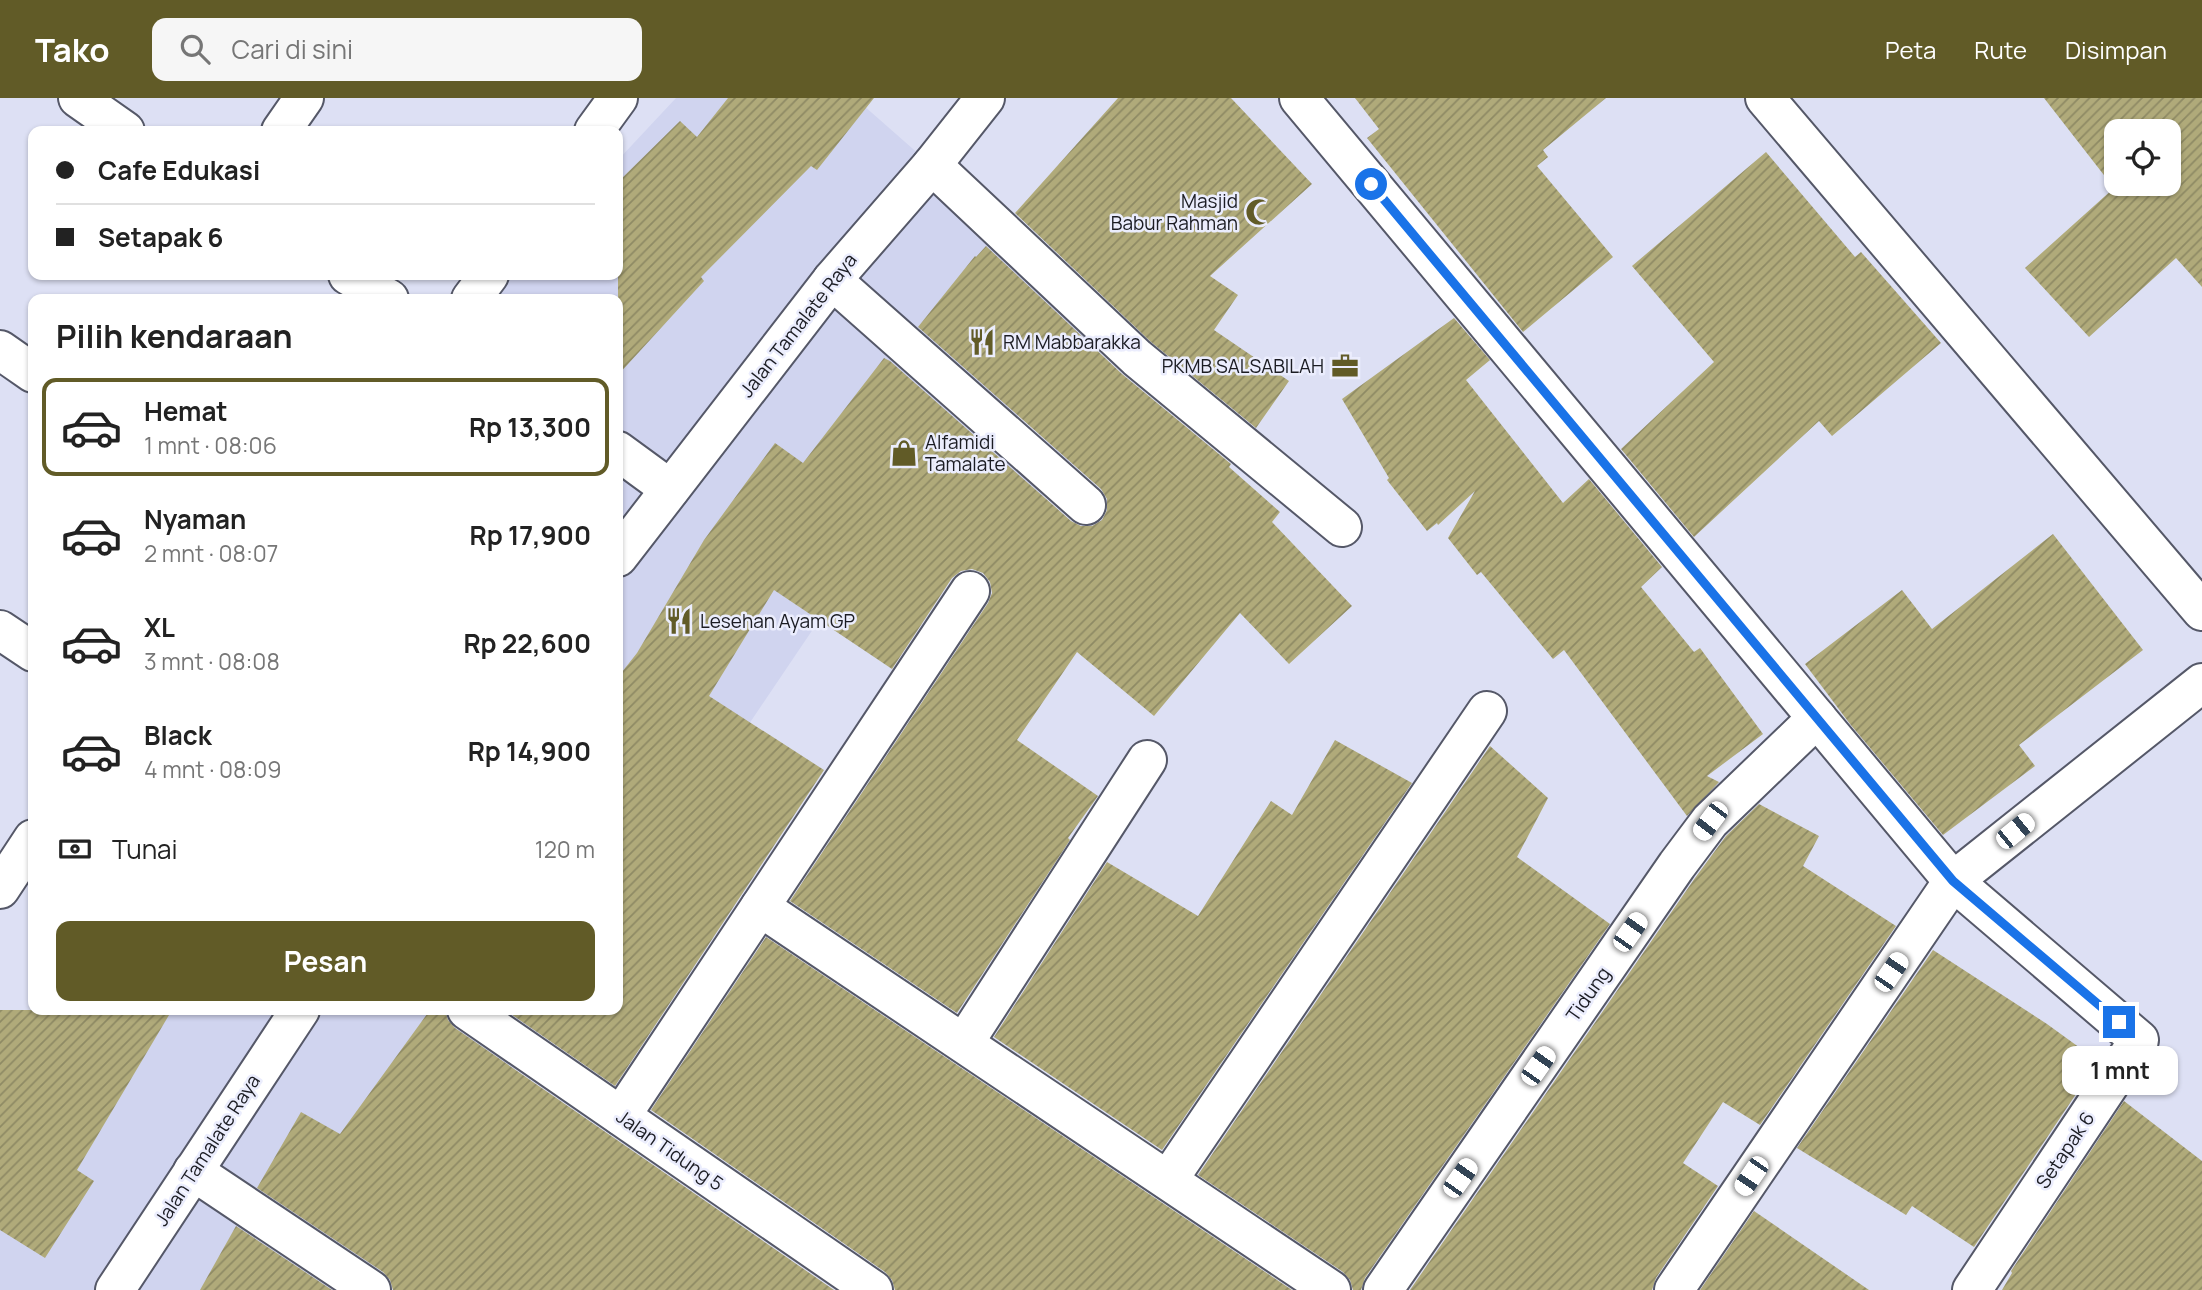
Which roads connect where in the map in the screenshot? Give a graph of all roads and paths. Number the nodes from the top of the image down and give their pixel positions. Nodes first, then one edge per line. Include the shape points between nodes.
1 (78, 98) edge
2 (304, 98) edge
3 (618, 98) edge
4 (985, 98) edge
5 (1299, 98) edge
6 (1765, 98) edge
7 (118, 126) edge
8 (284, 126) edge
9 (598, 126) edge
10 (932, 165) junction
11 (832, 279) junction
12 (356, 280) edge
13 (380, 294) edge
14 (0, 350) edge
15 (28, 370) edge
16 (623, 455) edge
17 (670, 489) junction
18 (1086, 505) dead end
19 (1342, 527) dead end
20 (623, 550) edge
21 (970, 591) dead end
22 (2202, 611) edge
23 (0, 630) edge
24 (28, 649) edge
25 (2202, 682) edge
26 (1487, 711) dead end
27 (1817, 718) junction
28 (1147, 760) dead end
29 (28, 847) edge
30 (1953, 881) junction
31 (0, 889) edge
32 (760, 907) junction
33 (297, 1015) edge
34 (474, 1015) edge
35 (964, 1043) junction
36 (621, 1116) junction
37 (193, 1171) junction
38 (1168, 1180) junction
39 (115, 1290) edge
40 (371, 1290) edge
41 (873, 1290) edge
42 (1331, 1290) edge
43 (1383, 1290) edge
44 (1674, 1290) edge
45 (1972, 1290) edge

1 - 7 street
2 - 8 street
3 - 9 street
4 - 10 street, Jalan Tamalate Raya
5 - 27 street
6 - 22 street
10 - 11 street, Jalan Tamalate Raya
10 - 19 street via 1136,358
11 - 17 street, Jalan Tamalate Raya
11 - 18 street
12 - 13 street
14 - 15 street
16 - 17 street
17 - 20 street, Jalan Tamalate Raya
21 - 32 street
23 - 24 street
25 - 30 street
26 - 38 street
27 - 30 street
27 - 43 street, Tidung via 1710,821
28 - 35 street
29 - 31 street
30 - 44 street
30 - 45 street, Setapak 6 via 2139,1040
32 - 35 street
32 - 36 street
33 - 37 street, Jalan Tamalate Raya
34 - 36 street, Jalan Tidung 5
35 - 38 street
36 - 41 street, Jalan Tidung 5
37 - 39 street, Jalan Tamalate Raya
37 - 40 street
38 - 42 street

